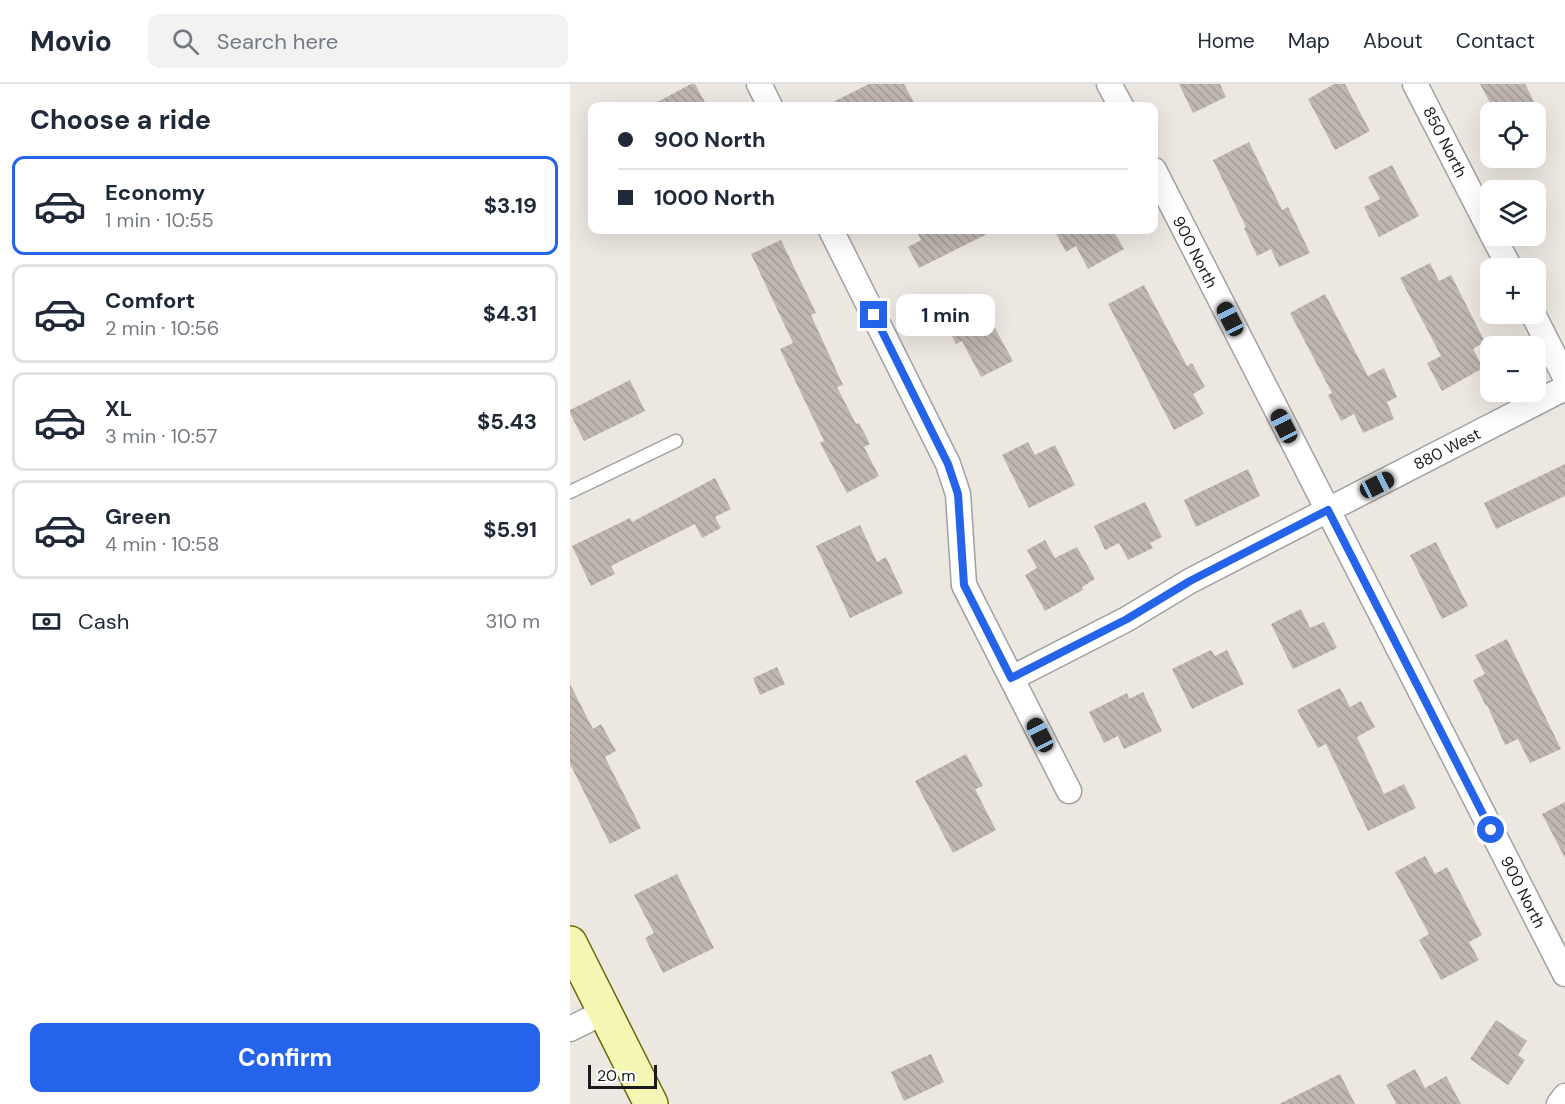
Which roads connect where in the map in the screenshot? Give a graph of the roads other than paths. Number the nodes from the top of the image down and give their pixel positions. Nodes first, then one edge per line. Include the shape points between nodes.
1 (759, 84) edge
2 (1109, 84) edge
3 (1415, 84) edge
4 (768, 102) edge
5 (1119, 102) edge
6 (1158, 178) edge
7 (1480, 211) edge
8 (833, 234) edge
9 (1538, 324) edge
10 (1565, 377) edge
11 (1565, 388) edge
12 (676, 441) dead end
13 (570, 492) edge
14 (1328, 510) junction
15 (1011, 678) junction
16 (1069, 791) dead end
17 (570, 943) edge
18 (1565, 974) edge
19 (604, 1012) junction
20 (570, 1029) edge
21 (1565, 1096) edge
22 (651, 1104) edge
23 (1559, 1104) edge

1 - 4 street
2 - 5 street
3 - 7 street, 850 North
6 - 14 street, 900 North
8 - 15 street via 948,464 958,494 964,585
9 - 10 street
11 - 14 street, 880 West
12 - 13 lane
14 - 15 street, 880 West
14 - 18 street, 900 North
15 - 16 street
17 - 19 main road
19 - 20 street
19 - 22 main road
21 - 23 street

